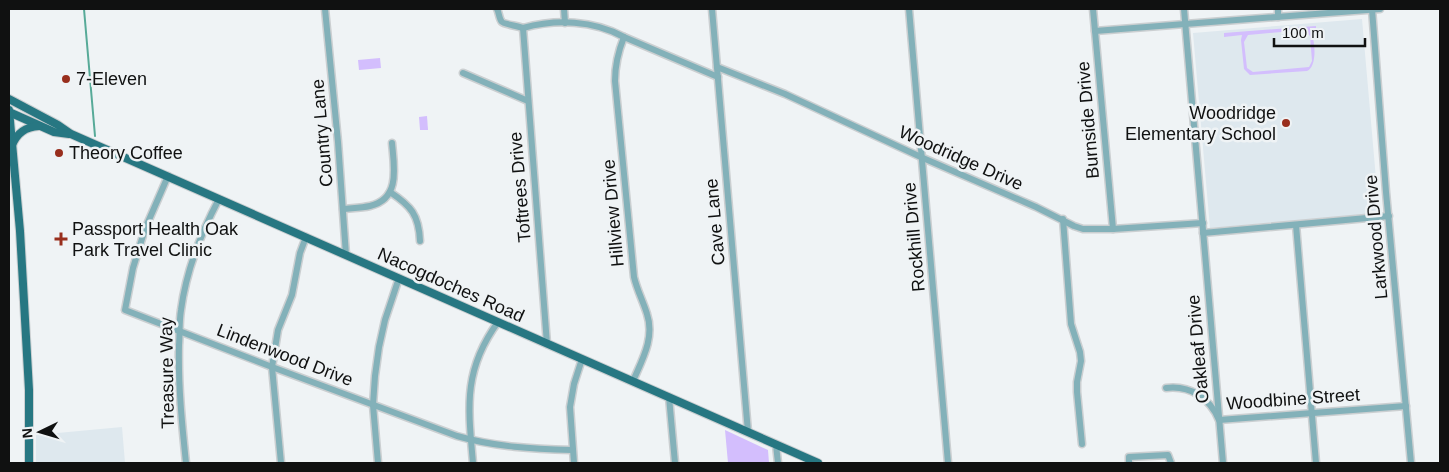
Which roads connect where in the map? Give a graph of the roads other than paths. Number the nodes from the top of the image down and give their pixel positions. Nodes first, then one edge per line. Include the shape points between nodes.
1 (325, 9) edge
2 (497, 9) edge
3 (564, 9) edge
4 (712, 9) edge
5 (909, 9) edge
6 (1093, 9) edge
7 (1184, 9) edge
8 (1278, 9) edge
9 (1372, 9) edge
10 (1380, 9) edge
11 (1278, 18) junction
12 (565, 23) junction
13 (1185, 24) junction
14 (523, 28) junction
15 (1095, 32) junction
16 (624, 37) junction
17 (717, 67) junction
18 (463, 73) dead end
19 (718, 77) junction
20 (9, 99) edge
21 (528, 101) junction
22 (9, 112) edge
23 (41, 126) junction
24 (70, 134) junction
25 (10, 142) edge
26 (392, 143) dead end
27 (923, 158) junction
28 (168, 176) junction
29 (390, 192) junction
30 (220, 199) junction
31 (343, 209) junction
32 (1389, 216) junction
33 (1063, 220) junction
34 (1202, 223) junction
35 (1296, 225) junction
36 (1113, 229) junction
37 (1203, 233) junction
38 (306, 237) junction
39 (420, 242) dead end
40 (346, 255) junction
41 (399, 278) junction
42 (498, 322) junction
43 (180, 331) junction
44 (547, 344) junction
45 (582, 359) junction
46 (272, 367) junction
47 (633, 381) junction
48 (1166, 388) dead end
49 (669, 397) junction
50 (373, 405) junction
51 (1406, 406) junction
52 (1312, 414) junction
53 (1219, 420) junction
54 (748, 432) junction
55 (471, 440) junction
56 (1082, 444) dead end
57 (776, 445) junction
58 (572, 450) junction
59 (30, 463) edge
60 (186, 463) edge
61 (281, 463) edge
62 (378, 463) edge
63 (473, 463) edge
64 (574, 463) edge
65 (675, 463) edge
66 (778, 463) edge
67 (818, 463) edge
68 (948, 463) edge
69 (1129, 463) edge
70 (1171, 463) edge
71 (1224, 463) edge
72 (1316, 463) edge
73 (1412, 463) edge

1 - 31 street, Country Lane
2 - 14 street via 504,24
3 - 12 street
4 - 17 street, Cave Lane
5 - 27 street, Rockhill Drive
6 - 15 street, Burnside Drive
7 - 13 street
8 - 11 street
9 - 10 street
9 - 11 street
9 - 32 street, Larkwood Drive
11 - 13 street
12 - 14 street
12 - 16 street via 595,25
13 - 15 street
13 - 34 street
14 - 21 street, Toftrees Drive
15 - 36 street, Burnside Drive
16 - 19 street
16 - 47 street, Hillview Drive via 617,54 615,80 634,277 650,322 649,342
17 - 19 street, Cave Lane
17 - 27 street, Woodridge Drive via 785,94
18 - 21 street
19 - 54 street, Cave Lane
20 - 24 main road, Nacogdoches Road
21 - 44 street, Toftrees Drive
22 - 23 main road, Nacogdoches Road
22 - 25 main road
23 - 24 main road, Nacogdoches Road
23 - 25 main road via 20,132
24 - 28 main road, Nacogdoches Road
25 - 59 main road via 20,232
26 - 29 street via 394,184
27 - 33 street, Woodridge Drive
27 - 68 street, Rockhill Drive
28 - 30 main road, Nacogdoches Road
28 - 43 street, Lindenwood Drive via 145,229 125,310
29 - 31 street via 370,206
29 - 39 street via 404,201 415,216 420,227
30 - 38 main road, Nacogdoches Road
30 - 43 street, Treasure Way via 212,211 186,283
31 - 40 street, Country Lane
32 - 35 street
32 - 51 street, Larkwood Drive
33 - 36 street, Woodridge Drive via 1083,229
33 - 56 street via 1071,324 1081,361 1077,392
34 - 36 street, Woodridge Drive
34 - 37 street, Oakleaf Drive
35 - 37 street
35 - 52 street
37 - 53 street, Oakleaf Drive
38 - 40 main road, Nacogdoches Road
38 - 46 street via 292,295 278,330
40 - 41 main road, Nacogdoches Road
41 - 42 main road, Nacogdoches Road
41 - 50 street via 379,347
42 - 44 main road, Nacogdoches Road
42 - 55 street via 482,346 473,372 469,400
43 - 46 street, Lindenwood Drive
43 - 60 street, Treasure Way via 179,382
44 - 45 main road, Nacogdoches Road
45 - 47 main road, Nacogdoches Road
45 - 58 street via 570,407
46 - 50 street, Lindenwood Drive
46 - 61 street
47 - 49 main road, Nacogdoches Road
48 - 53 street, Woodbine Street via 1191,390 1200,395 1211,404
49 - 54 main road, Nacogdoches Road
49 - 65 street
50 - 55 street, Lindenwood Drive
50 - 62 street
51 - 52 street, Woodbine Street
51 - 73 street, Larkwood Drive
52 - 53 street, Woodbine Street
52 - 72 street
53 - 71 street, Oakleaf Drive
54 - 57 main road, Nacogdoches Road
55 - 58 street, Lindenwood Drive via 528,449
55 - 63 street
57 - 66 street
57 - 67 main road, Nacogdoches Road
58 - 64 street
69 - 70 street via 1129,457 1168,454

